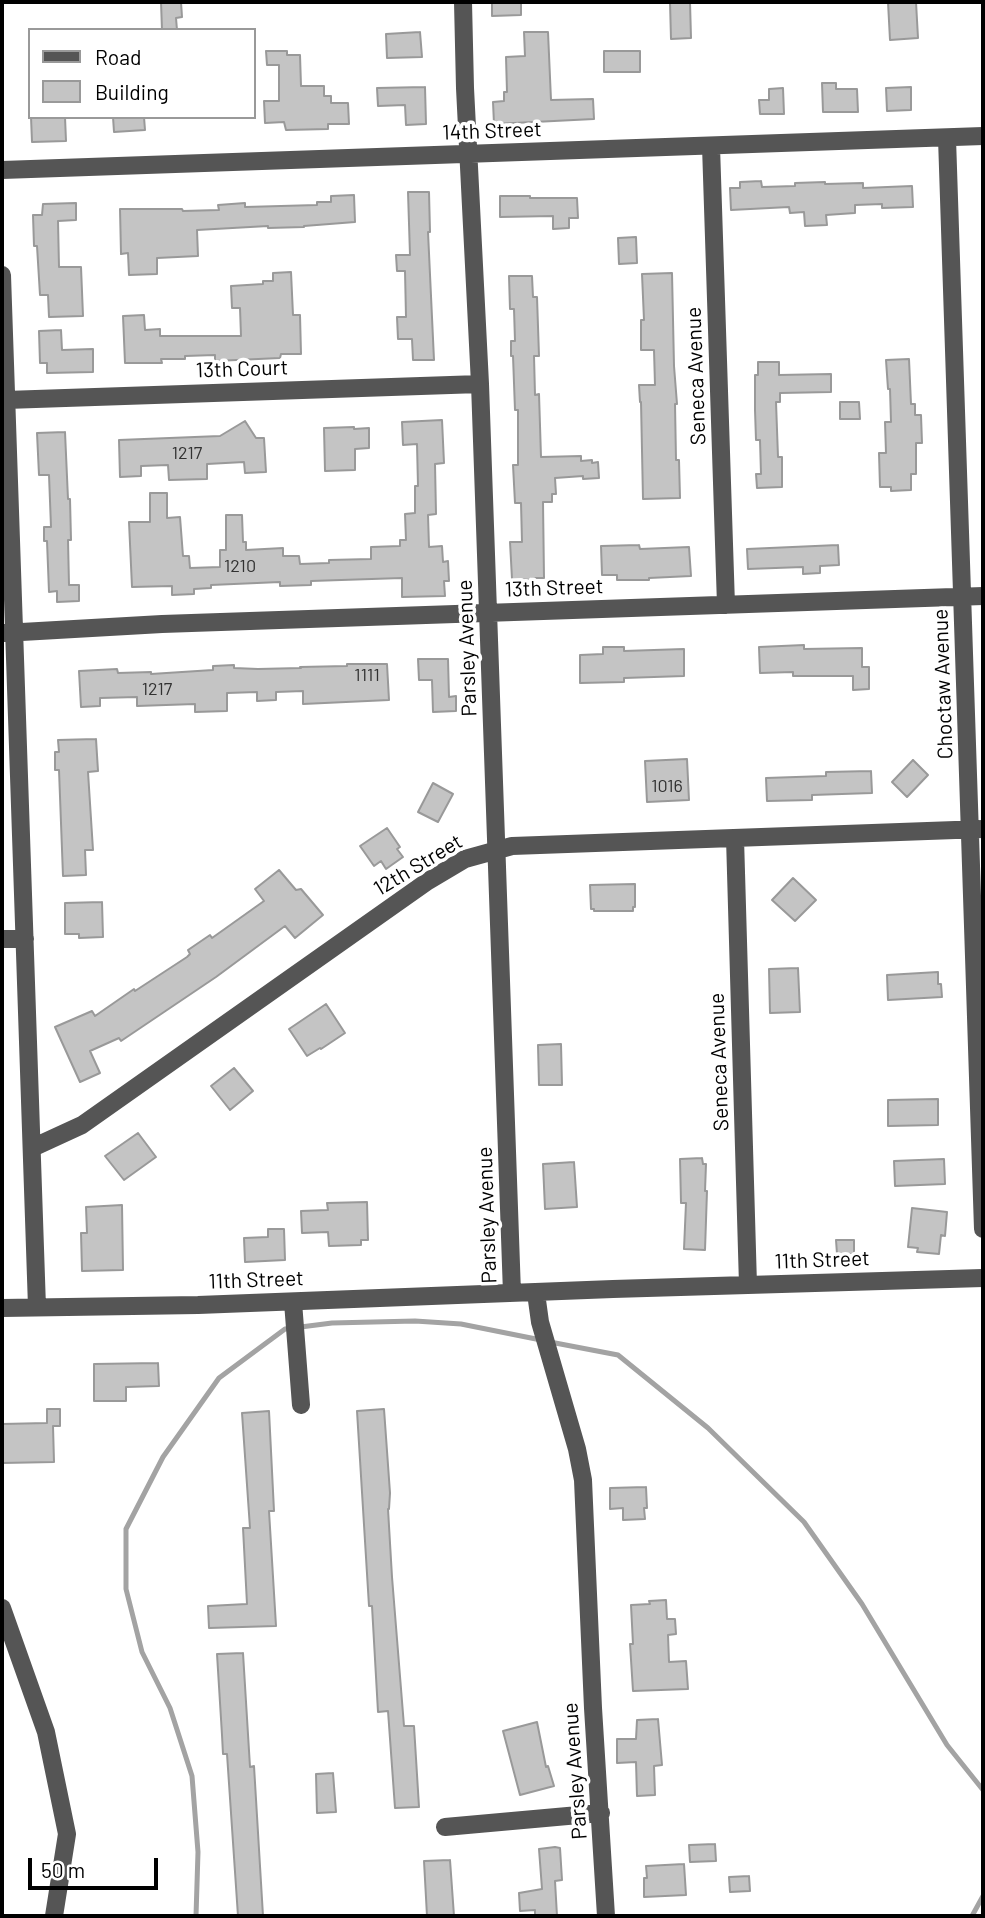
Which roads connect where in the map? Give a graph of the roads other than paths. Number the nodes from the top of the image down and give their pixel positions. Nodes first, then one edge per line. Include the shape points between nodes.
1 (463, 2) edge
2 (983, 136) edge
3 (947, 138) junction
4 (711, 146) junction
5 (469, 155) junction
6 (2, 170) edge
7 (2, 275) edge
8 (3, 356) edge
9 (480, 384) junction
10 (6, 400) junction
11 (983, 596) edge
12 (962, 597) junction
13 (726, 605) junction
14 (488, 613) junction
15 (8, 632) edge
16 (977, 829) edge
17 (736, 838) junction
18 (497, 849) junction
19 (2, 939) edge
20 (24, 939) junction
21 (32, 1148) junction
22 (983, 1229) edge
23 (983, 1278) edge
24 (748, 1285) junction
25 (512, 1293) junction
26 (536, 1293) junction
27 (37, 1307) junction
28 (2, 1308) edge
29 (294, 1310) junction
30 (300, 1405) dead end
31 (2, 1608) edge
32 (601, 1813) junction
33 (445, 1828) dead end
34 (54, 1916) edge
35 (606, 1916) edge

1 - 5 street, Parsley Avenue
2 - 3 street, 14th Street
3 - 4 street, 14th Street
3 - 12 street, Choctaw Avenue
4 - 5 street, 14th Street
4 - 13 street, Seneca Avenue
5 - 6 street, 14th Street
5 - 9 street, Parsley Avenue
7 - 8 street
8 - 10 street
9 - 10 street, 13th Court
9 - 14 street, Parsley Avenue
10 - 15 street
11 - 12 street, 13th Street
12 - 13 street, 13th Street
12 - 16 street, Choctaw Avenue
13 - 14 street, 13th Street
14 - 15 street, 13th Street
14 - 18 street, Parsley Avenue
15 - 20 street
16 - 17 street, 12th Street
16 - 22 street, Choctaw Avenue
17 - 18 street, 12th Street
17 - 24 street, Seneca Avenue
18 - 21 street, 12th Street via 465,859 428,881 82,1125
18 - 25 street, Parsley Avenue
19 - 20 street
20 - 21 street
21 - 27 street
23 - 24 street, 11th Street
24 - 26 street, 11th Street
25 - 26 street, 11th Street
25 - 29 street, 11th Street
26 - 32 street, Parsley Avenue via 583,1480
27 - 28 street, 11th Street
27 - 29 street, 11th Street
29 - 30 street
31 - 34 street via 46,1732 67,1834
32 - 33 street
32 - 35 street, Parsley Avenue

